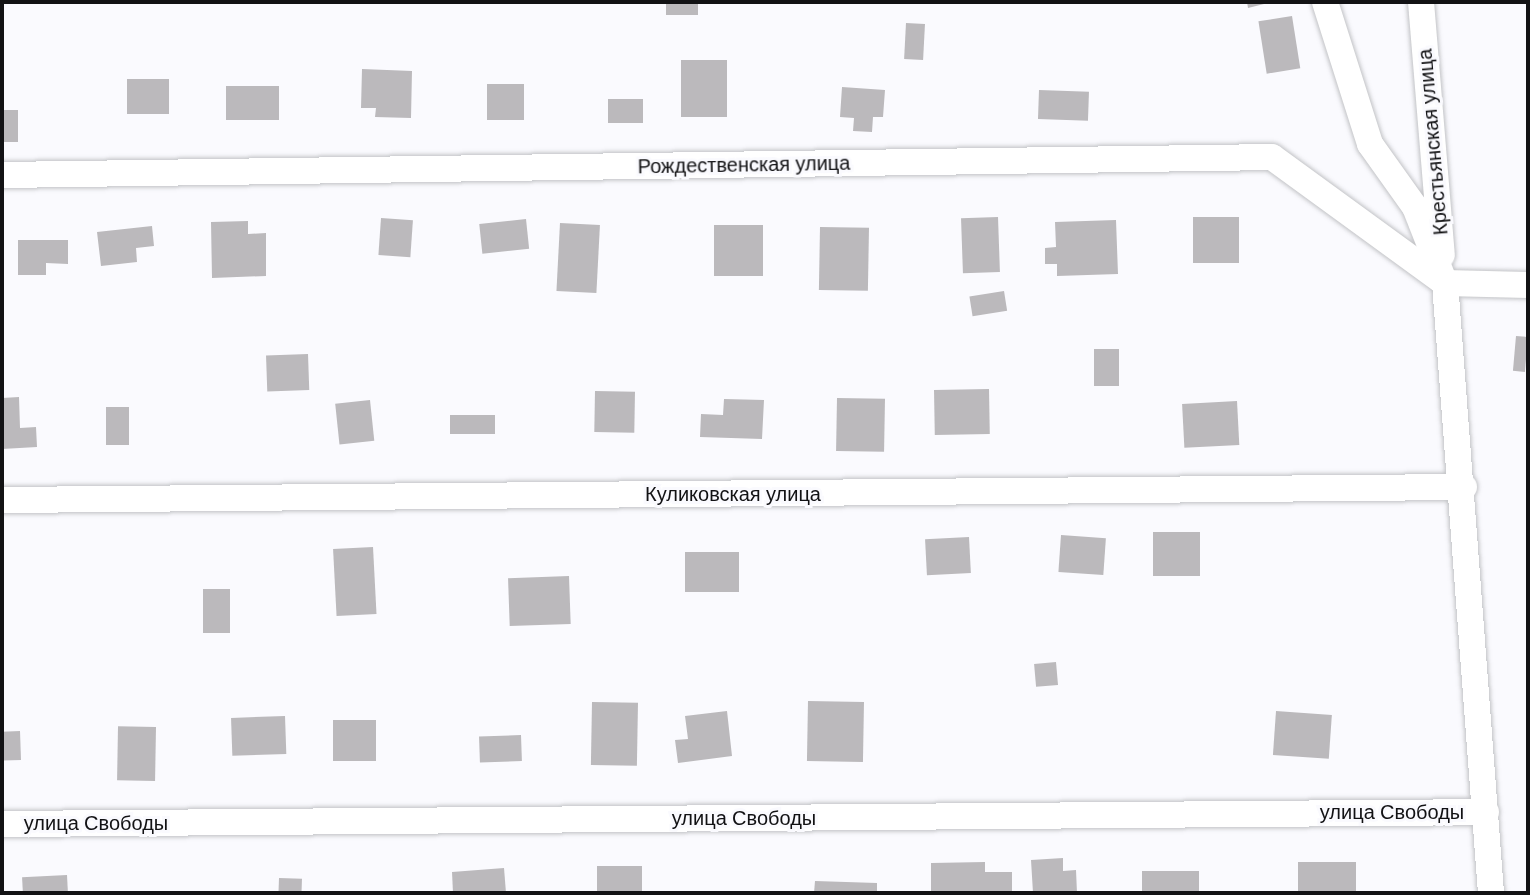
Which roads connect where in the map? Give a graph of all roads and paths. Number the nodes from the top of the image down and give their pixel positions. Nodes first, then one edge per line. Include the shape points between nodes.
1 (1325, 2) edge
2 (1421, 2) edge
3 (2, 175) edge
4 (1445, 283) junction
5 (1528, 285) edge
6 (1464, 487) junction
7 (2, 500) edge
8 (1486, 812) junction
9 (2, 824) edge
10 (1491, 893) edge

1 - 4 street via 1370,144 1415,207
2 - 4 street, Крестьянская улица
3 - 4 street, Рождественская улица via 1272,157
4 - 5 street
4 - 6 street, Крестьянская улица
6 - 7 street, Куликовская улица
6 - 8 street, Крестьянская улица
8 - 9 street, улица Свободы
8 - 10 street, Крестьянская улица

